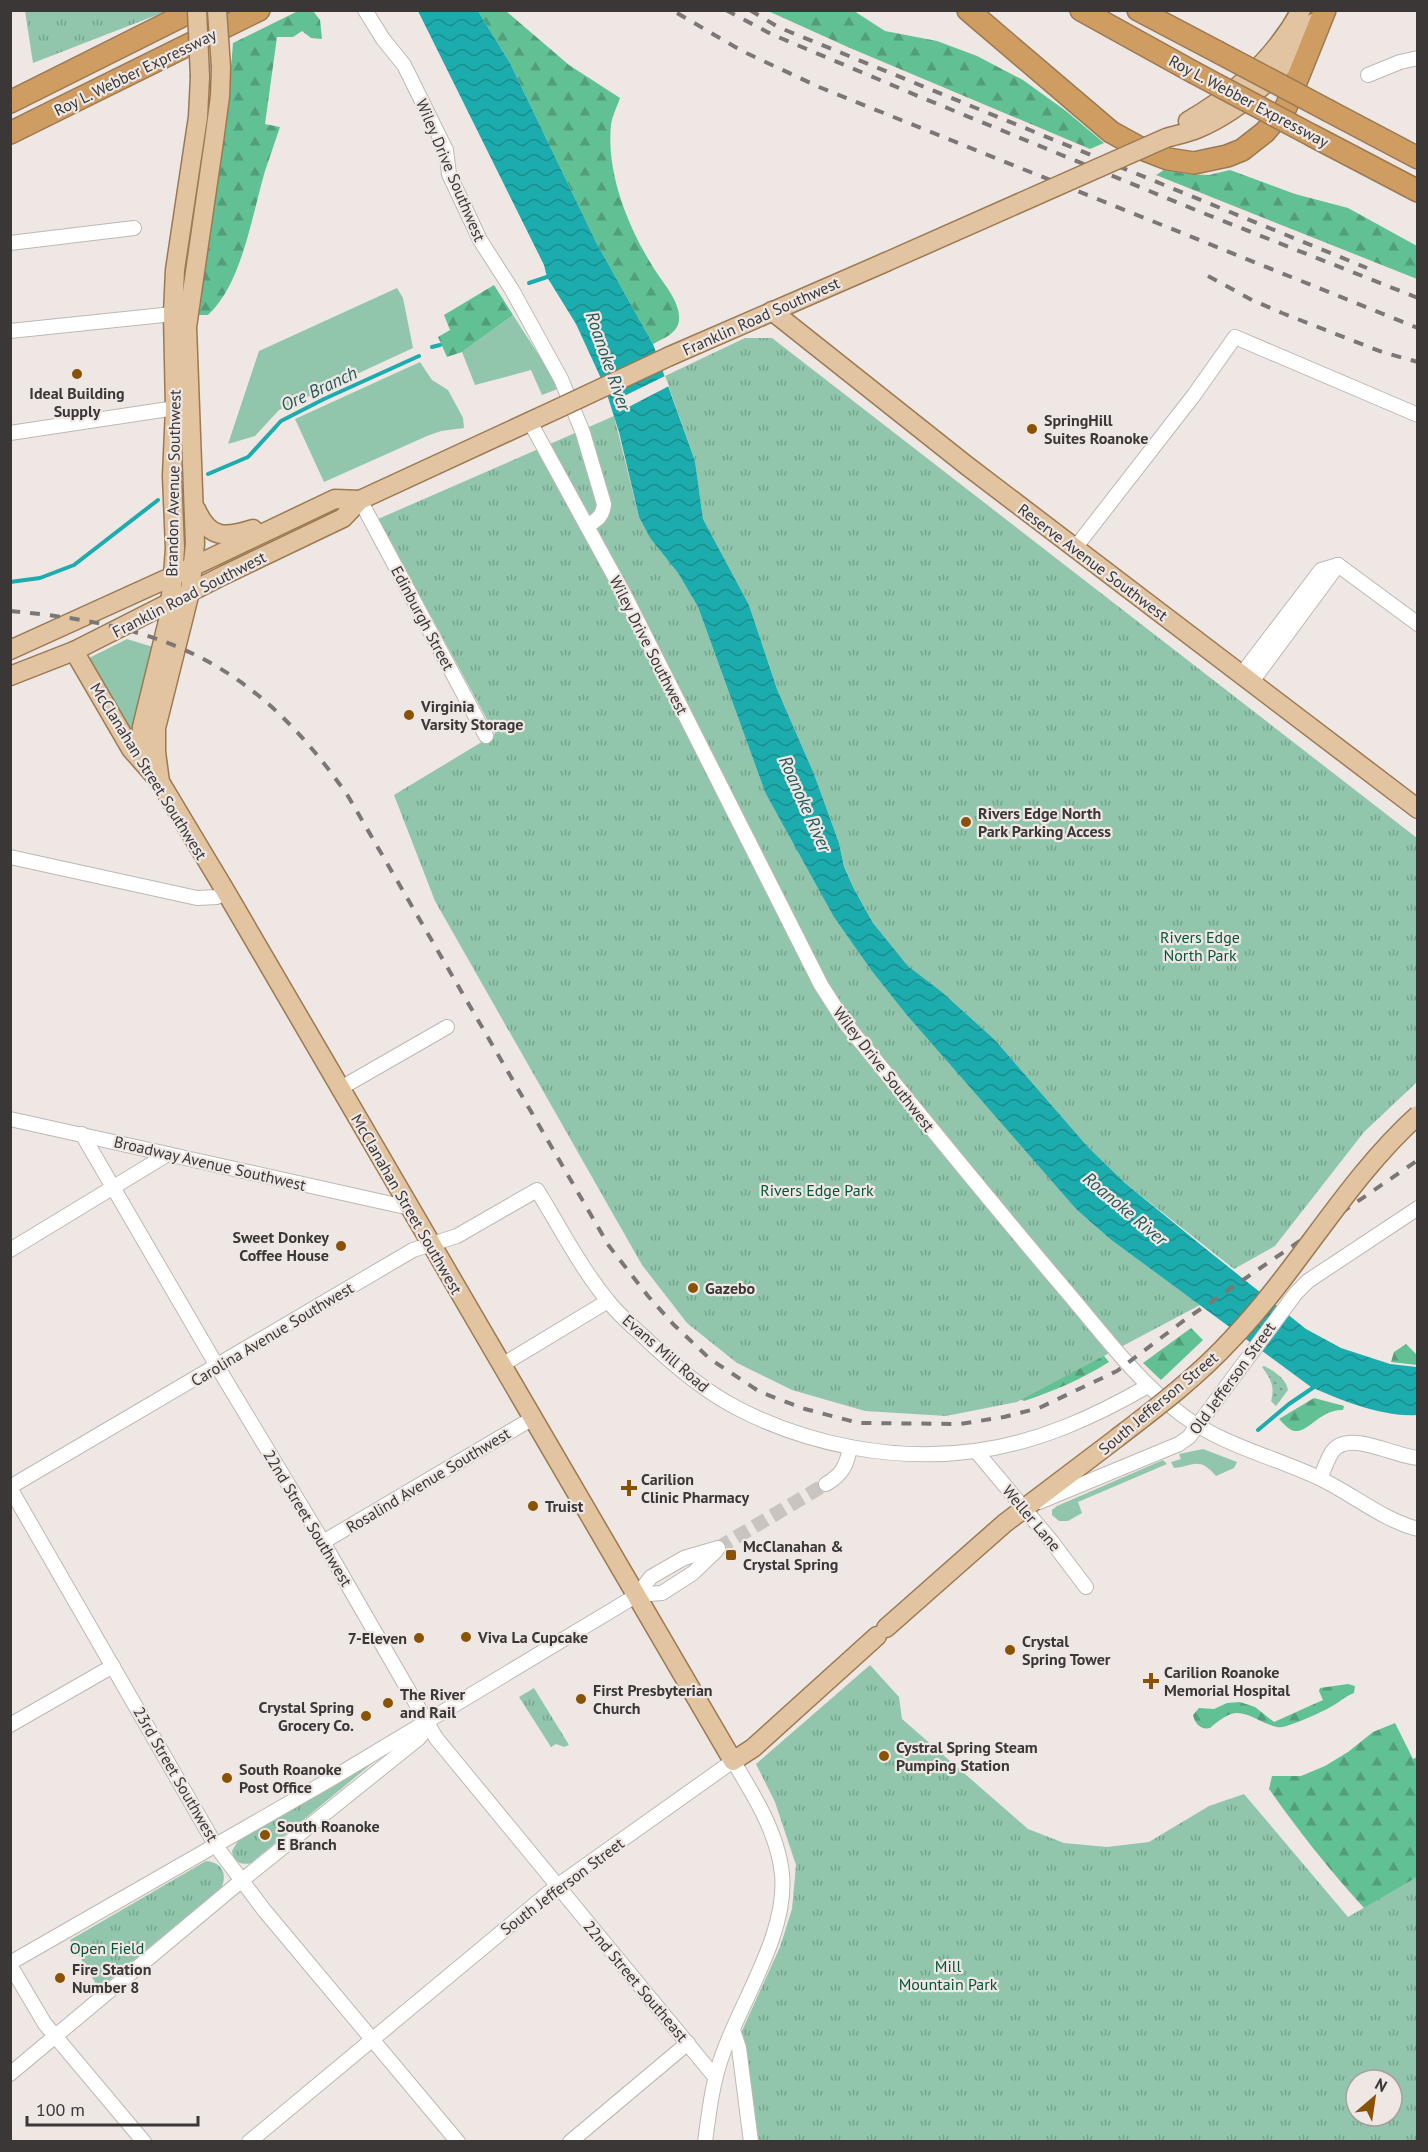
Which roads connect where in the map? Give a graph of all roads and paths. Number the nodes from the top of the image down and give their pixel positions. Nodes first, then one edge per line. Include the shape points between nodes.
1 (195, 10) edge
2 (217, 10) edge
3 (259, 10) edge
4 (365, 10) edge
5 (968, 10) edge
6 (1081, 10) edge
7 (1138, 10) edge
8 (1300, 10) edge
9 (1319, 10) edge
10 (1326, 10) edge
11 (1418, 57) edge
12 (1368, 75) dead end
13 (40, 86) junction
14 (10, 96) edge
15 (10, 102) edge
16 (10, 134) edge
17 (1166, 138) junction
18 (1418, 158) edge
19 (1418, 191) edge
20 (134, 228) dead end
21 (10, 243) edge
22 (772, 311) junction
23 (181, 316) junction
24 (10, 331) edge
25 (183, 407) junction
26 (1418, 415) edge
27 (530, 422) junction
28 (10, 433) edge
29 (360, 500) junction
30 (194, 505) junction
31 (317, 507) junction
32 (587, 526) junction
33 (1075, 548) junction
34 (191, 567) junction
35 (173, 576) junction
36 (190, 592) junction
37 (170, 603) junction
38 (1418, 624) edge
39 (10, 650) edge
40 (74, 651) junction
41 (10, 676) edge
42 (1246, 679) junction
43 (486, 736) dead end
44 (160, 782) junction
45 (1418, 809) edge
46 (10, 857) edge
47 (226, 892) junction
48 (447, 1027) dead end
49 (339, 1089) junction
50 (1418, 1115) edge
51 (10, 1119) edge
52 (82, 1134) junction
53 (168, 1154) junction
54 (113, 1188) junction
55 (537, 1190) joint
56 (410, 1208) junction
57 (1418, 1208) edge
58 (431, 1244) junction
59 (10, 1250) edge
60 (608, 1301) junction
61 (502, 1365) junction
62 (217, 1366) junction
63 (1148, 1386) junction
64 (533, 1418) junction
65 (1198, 1425) junction
66 (850, 1447) junction
67 (976, 1451) junction
68 (1418, 1458) edge
69 (1320, 1478) junction
70 (826, 1484) tunnel mouth
71 (10, 1488) edge
72 (1023, 1508) junction
73 (1418, 1529) edge
74 (323, 1542) junction
75 (1086, 1587) dead end
76 (637, 1595) junction
77 (113, 1666) junction
78 (427, 1721) junction
79 (10, 1725) edge
80 (733, 1761) junction
81 (216, 1846) junction
82 (241, 1881) junction
83 (557, 1886) junction
84 (10, 1964) edge
85 (733, 2030) junction
86 (56, 2037) junction
87 (372, 2039) junction
88 (688, 2043) junction
89 (10, 2074) edge
90 (716, 2077) junction
91 (144, 2142) edge
92 (249, 2142) edge
93 (458, 2142) edge
94 (570, 2142) edge
95 (705, 2142) edge
96 (751, 2142) edge

1 - 13 highway, Roy L. Webber Expressway
1 - 23 main road, Brandon Avenue Southwest, bridge via 200,77 198,117 175,270
2 - 23 main road, Brandon Avenue Southwest, bridge via 221,67 214,141
3 - 16 highway, Roy L. Webber Expressway
4 - 32 street, Wiley Drive Southwest via 404,65 446,150 449,174 480,240 561,379 583,433 604,504 599,518
5 - 10 highway via 1111,132 1142,149 1194,163 1242,150 1265,132 1286,107
6 - 19 highway, Roy L. Webber Expressway, bridge
7 - 18 highway, Roy L. Webber Expressway, bridge
8 - 17 main road, Franklin Road Southwest via 1290,30 1259,68 1219,102
9 - 17 main road, Franklin Road Southwest via 1288,60 1250,95 1205,125
11 - 12 street
13 - 14 highway
13 - 15 highway, Roy L. Webber Expressway
17 - 22 main road, Franklin Road Southwest, bridge
20 - 21 street
22 - 27 main road, Franklin Road Southwest, bridge
22 - 33 main road, Reserve Avenue Southwest
23 - 24 street
23 - 25 main road, Brandon Avenue Southwest
25 - 28 street
25 - 30 main road, Brandon Avenue Southwest
25 - 35 main road, Brandon Avenue Southwest via 172,476
26 - 33 street via 1235,337
27 - 29 main road, Franklin Road Southwest
27 - 32 street, Wiley Drive Southwest
29 - 31 main road, Franklin Road Southwest via 336,499
29 - 36 main road, Franklin Road Southwest via 343,518
29 - 43 street, Edinburgh Street
30 - 31 main road via 206,528 226,535
30 - 34 main road, Brandon Avenue Southwest
31 - 34 main road, Franklin Road Southwest
32 - 63 street, Wiley Drive Southwest via 821,985 839,1013
33 - 42 main road, Reserve Avenue Southwest
34 - 35 main road, Franklin Road Southwest
34 - 36 main road, Brandon Avenue Southwest
35 - 37 main road, Brandon Avenue Southwest
35 - 39 main road, Franklin Road Southwest
36 - 37 main road, Franklin Road Southwest
36 - 44 main road, Brandon Avenue Southwest via 156,728
37 - 40 main road, Franklin Road Southwest
37 - 44 main road, Brandon Avenue Southwest via 141,743
38 - 42 street via 1338,565
40 - 41 main road, Franklin Road Southwest
40 - 44 main road, McClanahan Street Southwest via 131,749
42 - 45 main road, Reserve Avenue Southwest
44 - 47 main road, McClanahan Street Southwest
46 - 47 street via 197,898 208,899
47 - 49 main road, McClanahan Street Southwest
48 - 49 street
49 - 56 main road, McClanahan Street Southwest
50 - 72 main road, South Jefferson Street, bridge via 1363,1172 1232,1340 1169,1398
51 - 52 street, Broadway Avenue Southwest
52 - 53 street, Broadway Avenue Southwest
52 - 54 street, 22nd Street Southwest
53 - 54 street
53 - 56 street, Broadway Avenue Southwest
54 - 59 street
54 - 62 street, 22nd Street Southwest
55 - 58 street, Carolina Avenue Southwest via 457,1236
55 - 60 street, Evans Mill Road
56 - 58 main road, McClanahan Street Southwest
57 - 65 street, Old Jefferson Street via 1308,1281
58 - 61 main road, McClanahan Street Southwest
58 - 62 street, Carolina Avenue Southwest via 413,1250
60 - 61 street
60 - 66 street, Evans Mill Road via 654,1347 727,1402 762,1420
61 - 64 main road, McClanahan Street Southwest
62 - 71 street, Carolina Avenue Southwest
62 - 74 street, 22nd Street Southwest
63 - 65 street, Wiley Drive Southwest
63 - 67 street, Evans Mill Road via 1054,1432
64 - 74 street, Rosalind Avenue Southwest
64 - 76 main road, McClanahan Street Southwest
65 - 69 street, Wiley Drive Southwest via 1237,1446
65 - 72 street, Old Jefferson Street via 1179,1444
66 - 67 street, Evans Mill Road via 914,1455
66 - 70 street via 844,1470
67 - 72 street, Weller Lane
68 - 69 street via 1349,1442 1333,1451
69 - 73 street, Wiley Drive Southwest via 1398,1523
71 - 77 street, 23rd Street Southwest
72 - 75 street, Weller Lane
72 - 80 main road, South Jefferson Street via 753,1748
74 - 78 street, 22nd Street Southwest
76 - 76 street via 662,1593 693,1573 718,1548 684,1558 651,1577
76 - 78 street
76 - 80 main road, McClanahan Street Southwest
77 - 79 street
77 - 81 street, 23rd Street Southwest
78 - 81 street
78 - 82 street via 419,1738
78 - 83 street, 22nd Street Southwest via 436,1738
80 - 83 street, South Jefferson Street
80 - 85 street via 772,1837 783,1890 775,1929
81 - 82 street, 23rd Street Southwest
81 - 84 street
82 - 86 street
82 - 87 street, 23rd Street Southwest
83 - 87 street, South Jefferson Street
83 - 88 street, 22nd Street Southeast
84 - 86 street
85 - 90 street
85 - 96 street via 739,2048
86 - 89 street
86 - 91 street
87 - 92 street, South Jefferson Street
87 - 93 street, 23rd Street Southwest
88 - 90 street, 22nd Street Southeast
88 - 94 street
90 - 95 street

